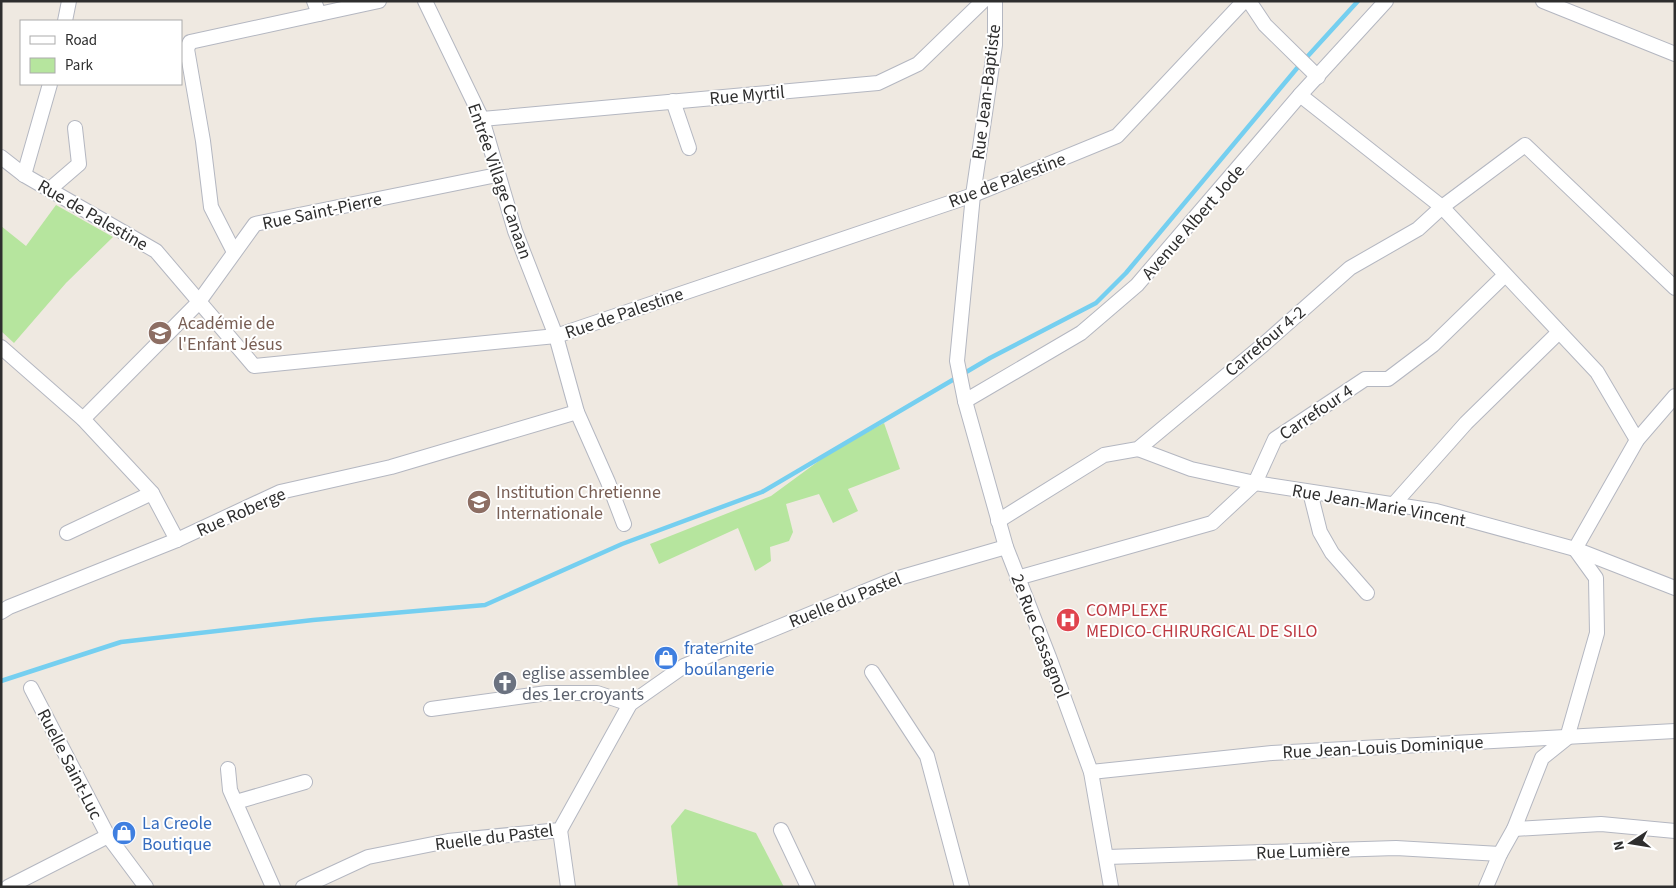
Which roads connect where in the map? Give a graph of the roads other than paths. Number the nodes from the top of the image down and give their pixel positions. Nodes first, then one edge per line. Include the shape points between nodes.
1 (69, 1) edge
2 (379, 1) edge
3 (425, 1) edge
4 (983, 1) edge
5 (995, 1) edge
6 (1244, 1) edge
7 (1249, 1) edge
8 (1386, 1) edge
9 (1544, 1) edge
10 (316, 8) edge
11 (65, 20) edge
12 (1675, 54) edge
13 (1318, 77) junction
14 (50, 85) edge
15 (1300, 96) junction
16 (673, 102) junction
17 (482, 119) junction
18 (75, 128) dead end
19 (689, 148) dead end
20 (1, 157) edge
21 (24, 175) junction
22 (497, 175) junction
23 (50, 189) junction
24 (973, 195) junction
25 (1442, 207) junction
26 (234, 252) junction
27 (1506, 275) junction
28 (1675, 288) edge
29 (198, 303) junction
30 (1559, 332) junction
31 (556, 336) junction
32 (1, 347) edge
33 (961, 386) joint
34 (1675, 396) edge
35 (965, 401) junction
36 (577, 412) junction
37 (83, 419) junction
38 (1637, 440) junction
39 (1138, 449) junction
40 (1255, 483) junction
41 (1310, 492) junction
42 (152, 493) junction
43 (1393, 505) junction
44 (998, 521) junction
45 (624, 524) dead end
46 (67, 533) dead end
47 (178, 540) junction
48 (1006, 547) junction
49 (1575, 549) junction
50 (1017, 578) junction
51 (1675, 588) edge
52 (1367, 593) dead end
53 (1, 612) edge
54 (872, 672) dead end
55 (31, 688) dead end
56 (630, 704) junction
57 (431, 709) dead end
58 (1675, 731) edge
59 (1567, 738) junction
60 (228, 769) dead end
61 (1091, 772) junction
62 (305, 782) dead end
63 (236, 802) junction
64 (1514, 829) junction
65 (560, 830) junction
66 (781, 830) dead end
67 (1675, 831) edge
68 (108, 836) junction
69 (1500, 854) junction
70 (1107, 857) junction
71 (8, 887) edge
72 (146, 887) edge
73 (273, 887) edge
74 (303, 887) edge
75 (568, 887) edge
76 (808, 887) edge
77 (962, 887) edge
78 (1111, 887) edge
79 (1486, 887) edge

1 - 11 street
2 - 10 street
3 - 17 street, Entrée Village Canaan
4 - 16 street, Rue Myrtil via 918,64 878,83
5 - 24 street, Rue Jean-Baptiste via 995,45
6 - 24 street, Rue de Palestine via 1116,136
7 - 13 street via 1268,28
8 - 13 street, Avenue Albert Jode
9 - 12 street
10 - 26 street via 190,42 186,49 211,207
13 - 15 street, Avenue Albert Jode
14 - 21 street
15 - 25 street
15 - 35 street, Avenue Albert Jode via 1138,286 1081,333
16 - 17 street, Rue Myrtil
16 - 19 street
17 - 22 street, Entrée Village Canaan
18 - 23 street via 79,164
20 - 21 street, Rue de Palestine
21 - 23 street, Rue de Palestine
22 - 26 street, Rue Saint-Pierre via 255,224
22 - 31 street, Entrée Village Canaan via 514,231
23 - 29 street, Rue de Palestine via 156,251
24 - 31 street, Rue de Palestine
24 - 33 street, Rue Jean-Baptiste via 957,361
25 - 27 street
25 - 28 street, Carrefour 4-2 via 1525,145
25 - 39 street, Carrefour 4-2 via 1418,229 1350,268
26 - 29 street, Rue Saint-Pierre
27 - 30 street
27 - 40 street, Carrefour 4 via 1433,345 1388,379 1365,379 1275,439
29 - 31 street, Rue de Palestine via 254,366
29 - 37 street, Rue Saint-Pierre
30 - 38 street via 1597,372
30 - 43 street via 1466,423
31 - 36 street, Entrée Village Canaan
32 - 37 street
33 - 35 street, 2e Rue Cassagnol
34 - 38 street
35 - 44 street, 2e Rue Cassagnol
36 - 45 street, Entrée Village Canaan
36 - 47 street, Rue Roberge via 391,467 280,492
37 - 42 street
38 - 49 street
39 - 40 street, Rue Jean-Marie Vincent via 1191,469
39 - 44 street, Carrefour 4-2 via 1104,455
40 - 41 street, Rue Jean-Marie Vincent
40 - 50 street, Carrefour 4 via 1212,522
41 - 43 street, Rue Jean-Marie Vincent
41 - 52 street via 1320,532 1332,553
42 - 46 street
42 - 47 street
43 - 49 street, Rue Jean-Marie Vincent via 1436,511
44 - 48 street, 2e Rue Cassagnol
47 - 53 street, Rue Roberge
48 - 50 street, 2e Rue Cassagnol
48 - 56 street, Ruelle du Pastel via 894,579 743,641 684,666
49 - 51 street, Rue Jean-Marie Vincent
49 - 59 street via 1596,578 1597,633
50 - 61 street, 2e Rue Cassagnol
54 - 77 street via 927,756
55 - 68 street, Ruelle Saint-Luc
56 - 57 street via 597,692 547,693
56 - 65 street, Ruelle du Pastel
58 - 59 street, Rue Jean-Louis Dominique
59 - 61 street, Rue Jean-Louis Dominique via 1272,753
59 - 64 street via 1542,758
60 - 63 street via 230,790
61 - 70 street, 2e Rue Cassagnol
62 - 63 street
63 - 73 street
64 - 67 street via 1601,824
64 - 69 street
65 - 74 street, Ruelle du Pastel via 448,841 368,858
65 - 75 street
66 - 76 street
68 - 71 street
68 - 72 street, Ruelle Saint-Luc
69 - 70 street, Rue Lumière via 1396,848
69 - 79 street
70 - 78 street, 2e Rue Cassagnol

